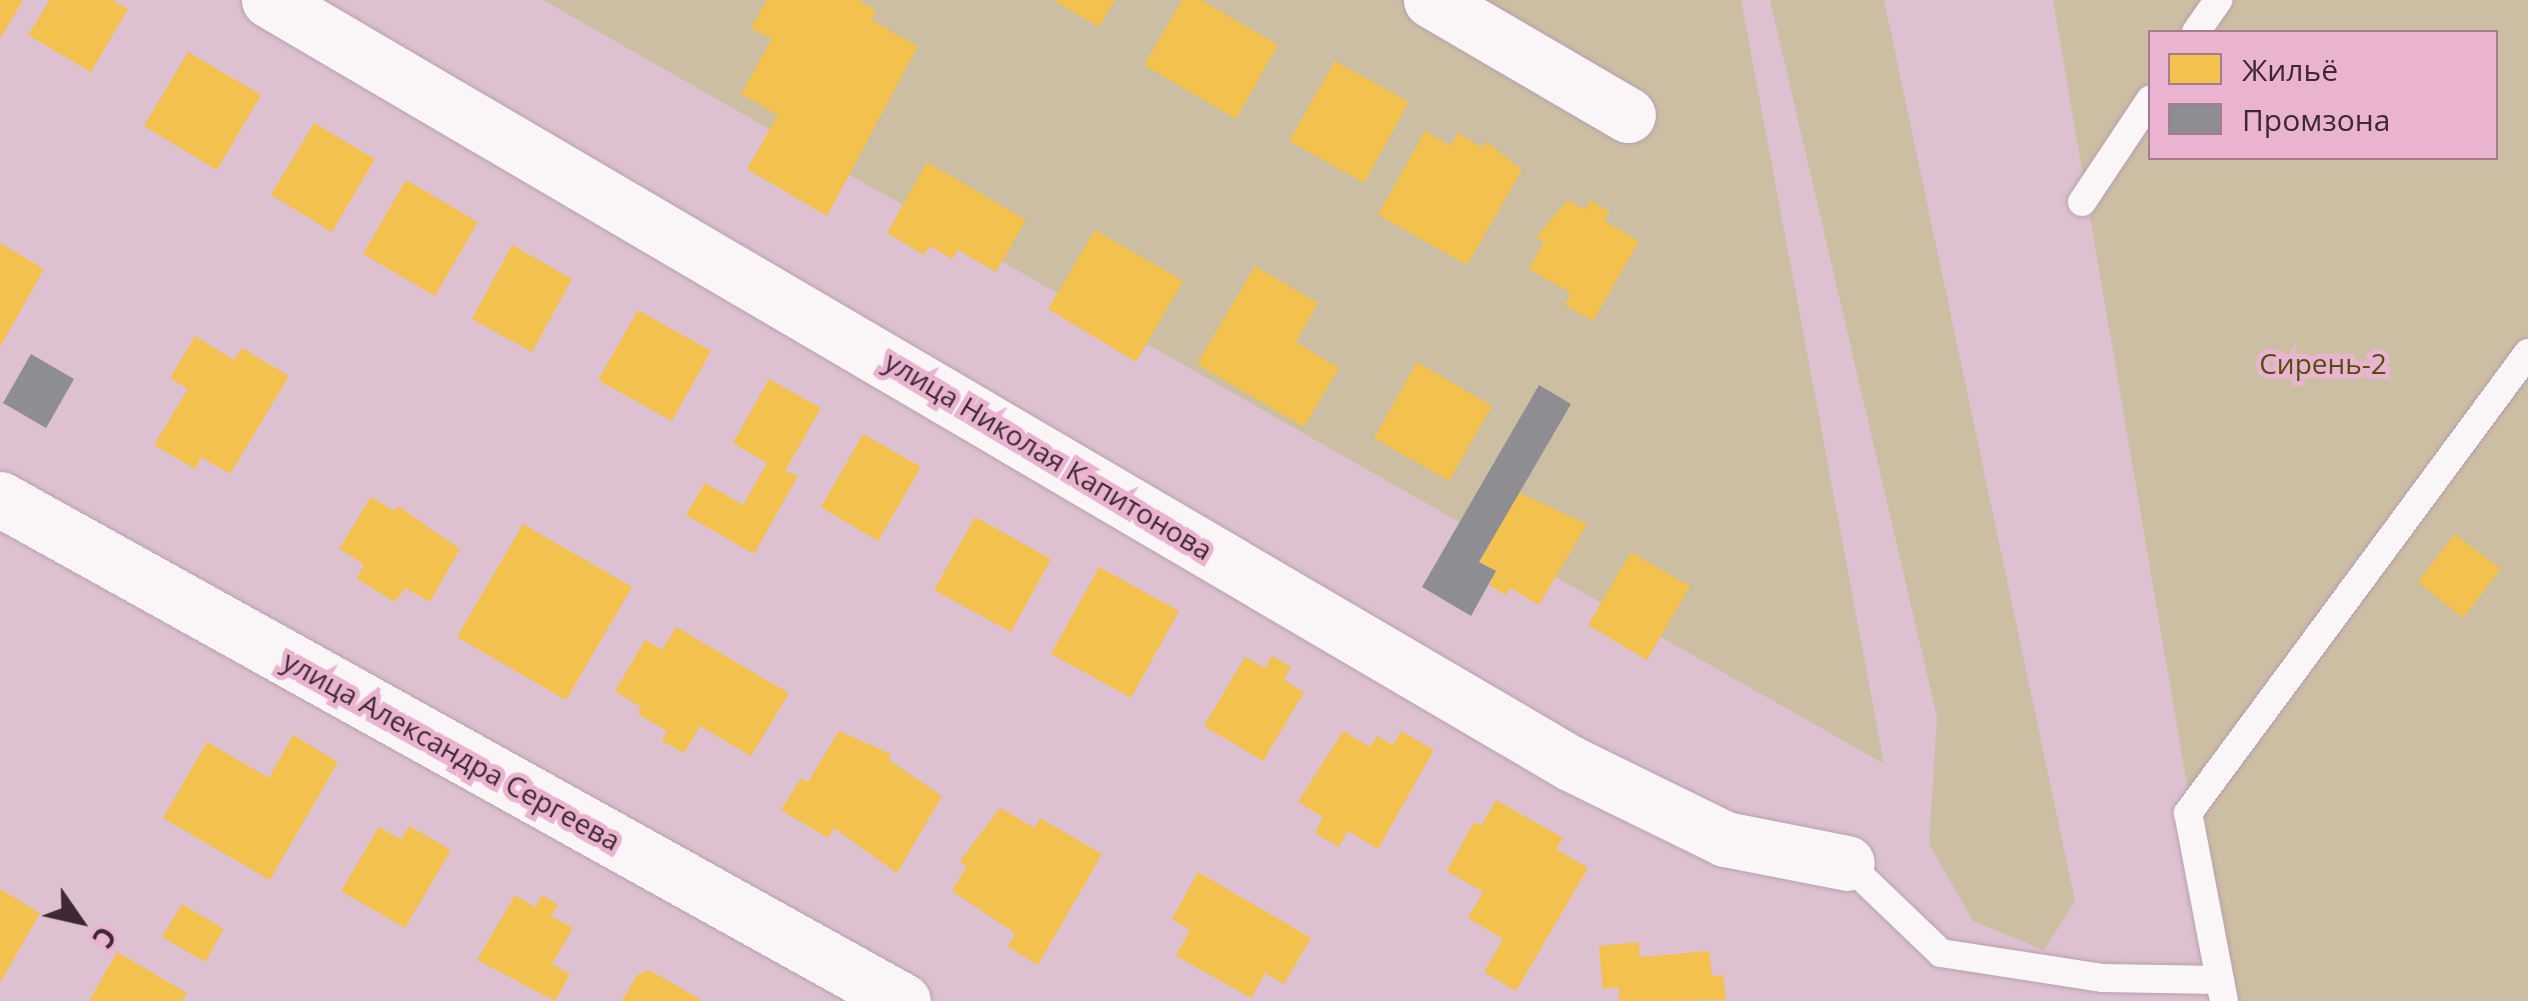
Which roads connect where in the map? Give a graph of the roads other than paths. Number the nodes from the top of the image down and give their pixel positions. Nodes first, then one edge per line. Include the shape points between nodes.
1 (269, 0) edge
2 (1432, 0) edge
3 (2218, 0) edge
4 (2197, 30) edge
5 (2148, 103) edge
6 (1628, 115) dead end
7 (2082, 202) dead end
8 (2528, 352) edge
9 (0, 499) edge
10 (1848, 864) joint
11 (2222, 991) edge
12 (904, 1001) edge

1 - 10 street, улица Николая Капитонова via 1570,763 1725,838
2 - 6 street
3 - 4 lane
5 - 7 lane
8 - 11 lane via 2188,813
9 - 12 street, улица Александра Сергеева
10 - 11 lane via 1941,953

